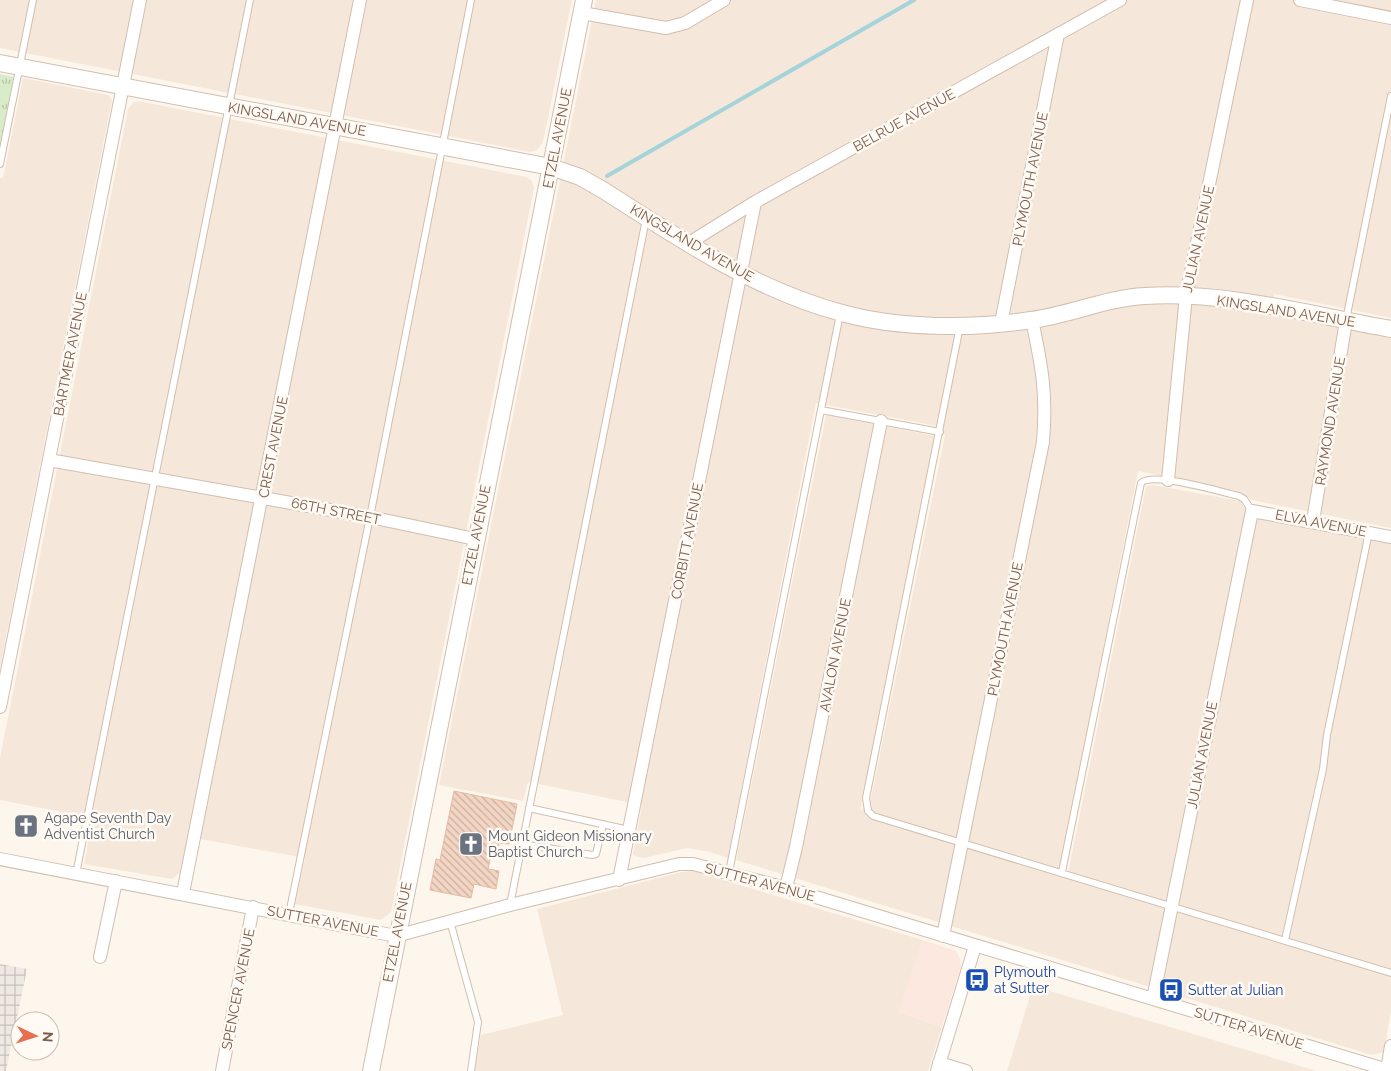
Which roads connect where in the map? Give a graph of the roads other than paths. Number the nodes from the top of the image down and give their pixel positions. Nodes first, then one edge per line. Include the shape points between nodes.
1 (33, 0) edge
2 (140, 0) edge
3 (250, 0) edge
4 (360, 0) edge
5 (471, 0) edge
6 (724, 0) edge
7 (1120, 0) edge
8 (1247, 0) edge
9 (1300, 0) edge
10 (583, 7) edge
11 (1391, 18) edge
12 (1058, 34) junction
13 (0, 63) edge
14 (19, 66) junction
15 (122, 87) junction
16 (1391, 96) edge
17 (229, 107) junction
18 (336, 126) junction
19 (443, 146) junction
20 (0, 164) edge
21 (551, 167) junction
22 (755, 202) junction
23 (646, 217) junction
24 (689, 243) junction
25 (741, 274) junction
26 (1186, 296) junction
27 (840, 313) junction
28 (1032, 320) junction
29 (1346, 321) junction
30 (1002, 323) junction
31 (960, 325) junction
32 (1391, 329) edge
33 (821, 410) junction
34 (881, 421) junction
35 (940, 432) junction
36 (49, 460) junction
37 (155, 480) junction
38 (1168, 480) junction
39 (263, 497) junction
40 (1252, 510) junction
41 (370, 517) junction
42 (1313, 521) junction
43 (1369, 532) junction
44 (1391, 537) edge
45 (475, 539) junction
46 (0, 707) edge
47 (529, 808) junction
48 (603, 824) junction
49 (629, 830) junction
50 (962, 843) junction
51 (522, 844) junction
52 (0, 859) edge
53 (729, 872) junction
54 (1062, 872) junction
55 (76, 874) junction
56 (619, 880) junction
57 (116, 881) junction
58 (786, 888) junction
59 (184, 893) junction
60 (510, 905) junction
61 (1172, 906) junction
62 (253, 907) junction
63 (289, 914) junction
64 (450, 921) junction
65 (396, 936) junction
66 (943, 936) junction
67 (1285, 940) junction
68 (975, 946) junction
69 (100, 957) dead end
70 (1391, 973) edge
71 (1153, 999) junction
72 (1391, 1046) edge
73 (938, 1067) edge
74 (1389, 1070) edge
75 (222, 1071) edge
76 (370, 1071) edge
77 (471, 1071) edge
78 (966, 1071) edge

1 - 14 lane
2 - 15 street, BARTMER AVENUE
3 - 17 lane
4 - 18 street, CREST AVENUE
5 - 19 lane
6 - 10 street via 685,24 666,28
7 - 12 street, BELRUE AVENUE
8 - 26 street, JULIAN AVENUE
9 - 11 street
10 - 21 street, ETZEL AVENUE
12 - 22 street, BELRUE AVENUE
12 - 30 street, PLYMOUTH AVENUE
13 - 14 street, KINGSLAND AVENUE
14 - 15 street, KINGSLAND AVENUE
14 - 20 lane
15 - 17 street, KINGSLAND AVENUE
15 - 36 street, BARTMER AVENUE
16 - 29 lane
17 - 18 street, KINGSLAND AVENUE
17 - 37 lane
18 - 19 street, KINGSLAND AVENUE
18 - 39 street, CREST AVENUE
19 - 21 street, KINGSLAND AVENUE
19 - 41 lane
21 - 23 street, KINGSLAND AVENUE via 580,177
21 - 45 street, ETZEL AVENUE
22 - 24 street, BELRUE AVENUE
22 - 25 street, CORBITT AVENUE
23 - 24 street, KINGSLAND AVENUE
23 - 47 lane
24 - 25 street, KINGSLAND AVENUE
25 - 27 street, KINGSLAND AVENUE
25 - 49 street, CORBITT AVENUE
26 - 28 street, KINGSLAND AVENUE via 1144,296 1109,301
26 - 29 street, KINGSLAND AVENUE via 1259,304
26 - 38 street, JULIAN AVENUE
27 - 31 street, KINGSLAND AVENUE via 884,322
27 - 33 lane
28 - 30 street, KINGSLAND AVENUE
28 - 50 street, PLYMOUTH AVENUE via 1044,375 1043,442
29 - 32 street, KINGSLAND AVENUE
29 - 42 street, RAYMOND AVENUE
30 - 31 street, KINGSLAND AVENUE
31 - 35 lane
33 - 34 lane
33 - 53 lane
34 - 35 lane
34 - 58 street, AVALON AVENUE
35 - 50 lane via 866,805 873,816
36 - 37 street, 66TH STREET
36 - 46 street, BARTMER AVENUE
37 - 39 street, 66TH STREET
37 - 55 lane
38 - 40 lane via 1239,496
38 - 54 lane via 1148,479 1141,483
39 - 41 street, 66TH STREET
39 - 59 street, CREST AVENUE
40 - 42 street, ELVA AVENUE
40 - 61 street, JULIAN AVENUE
41 - 45 street, 66TH STREET
41 - 63 lane
42 - 43 street, ELVA AVENUE
43 - 44 street, ELVA AVENUE
43 - 67 lane via 1323,769
45 - 65 street, ETZEL AVENUE
47 - 48 lane
47 - 51 lane
48 - 49 lane
48 - 51 lane via 596,854 592,856
49 - 56 street, CORBITT AVENUE
50 - 54 lane
50 - 66 street, PLYMOUTH AVENUE
51 - 60 lane
52 - 55 street, SUTTER AVENUE
53 - 56 street, SUTTER AVENUE via 679,864
53 - 58 street, SUTTER AVENUE
54 - 61 lane
55 - 57 street, SUTTER AVENUE
56 - 60 street, SUTTER AVENUE
57 - 59 street, SUTTER AVENUE
57 - 69 street
58 - 66 street, SUTTER AVENUE
59 - 62 street, SUTTER AVENUE
60 - 64 street, SUTTER AVENUE
61 - 67 lane
61 - 71 street, JULIAN AVENUE
62 - 63 street, SUTTER AVENUE
62 - 75 street, SPENCER AVENUE
63 - 65 street, SUTTER AVENUE
64 - 65 street, SUTTER AVENUE
64 - 77 lane via 478,1022
65 - 76 street, ETZEL AVENUE
66 - 68 street, SUTTER AVENUE
67 - 70 lane
68 - 71 street, SUTTER AVENUE
68 - 73 street
71 - 74 street, SUTTER AVENUE
72 - 74 street
73 - 78 street

